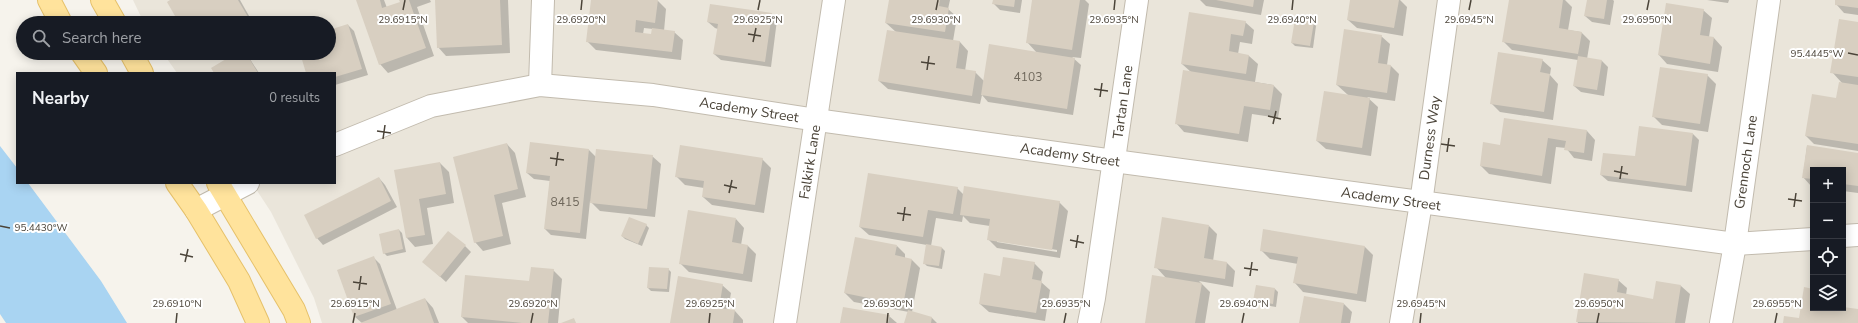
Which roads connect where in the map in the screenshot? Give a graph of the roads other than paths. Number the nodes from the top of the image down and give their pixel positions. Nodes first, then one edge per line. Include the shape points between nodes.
1 (49, 0) edge
2 (102, 0) edge
3 (543, 0) edge
4 (834, 0) edge
5 (1137, 0) edge
6 (1449, 0) edge
7 (1768, 0) edge
8 (57, 16) edge
9 (111, 16) edge
10 (87, 60) edge
11 (135, 60) edge
12 (95, 72) edge
13 (141, 72) edge
14 (540, 85) junction
15 (817, 120) junction
16 (336, 145) edge
17 (1114, 161) junction
18 (178, 184) edge
19 (243, 184) edge
20 (222, 188) edge
21 (1421, 203) junction
22 (196, 210) junction
23 (1858, 235) edge
24 (1846, 236) edge
25 (1810, 239) edge
26 (1735, 244) junction
27 (258, 323) edge
28 (299, 323) edge
29 (785, 323) edge
30 (1089, 323) edge
31 (1402, 323) edge
32 (1721, 323) edge

1 - 8 main road
2 - 9 main road
3 - 14 street
4 - 15 street, Falkirk Lane
5 - 17 street, Tartan Lane
6 - 21 street, Durness Way
7 - 26 street, Grennoch Lane
10 - 12 main road
11 - 13 main road
14 - 15 street, Academy Street via 653,95
14 - 16 street, Academy Street via 431,106
15 - 17 street, Academy Street
15 - 29 street, Falkirk Lane
17 - 21 street, Academy Street
17 - 30 street, Tartan Lane
18 - 22 main road
19 - 20 street
20 - 22 street
20 - 28 main road via 294,310
21 - 26 street, Academy Street
21 - 31 street, Durness Way
22 - 27 main road via 239,281
23 - 24 street
25 - 26 street, Academy Street
26 - 32 street, Grennoch Lane

